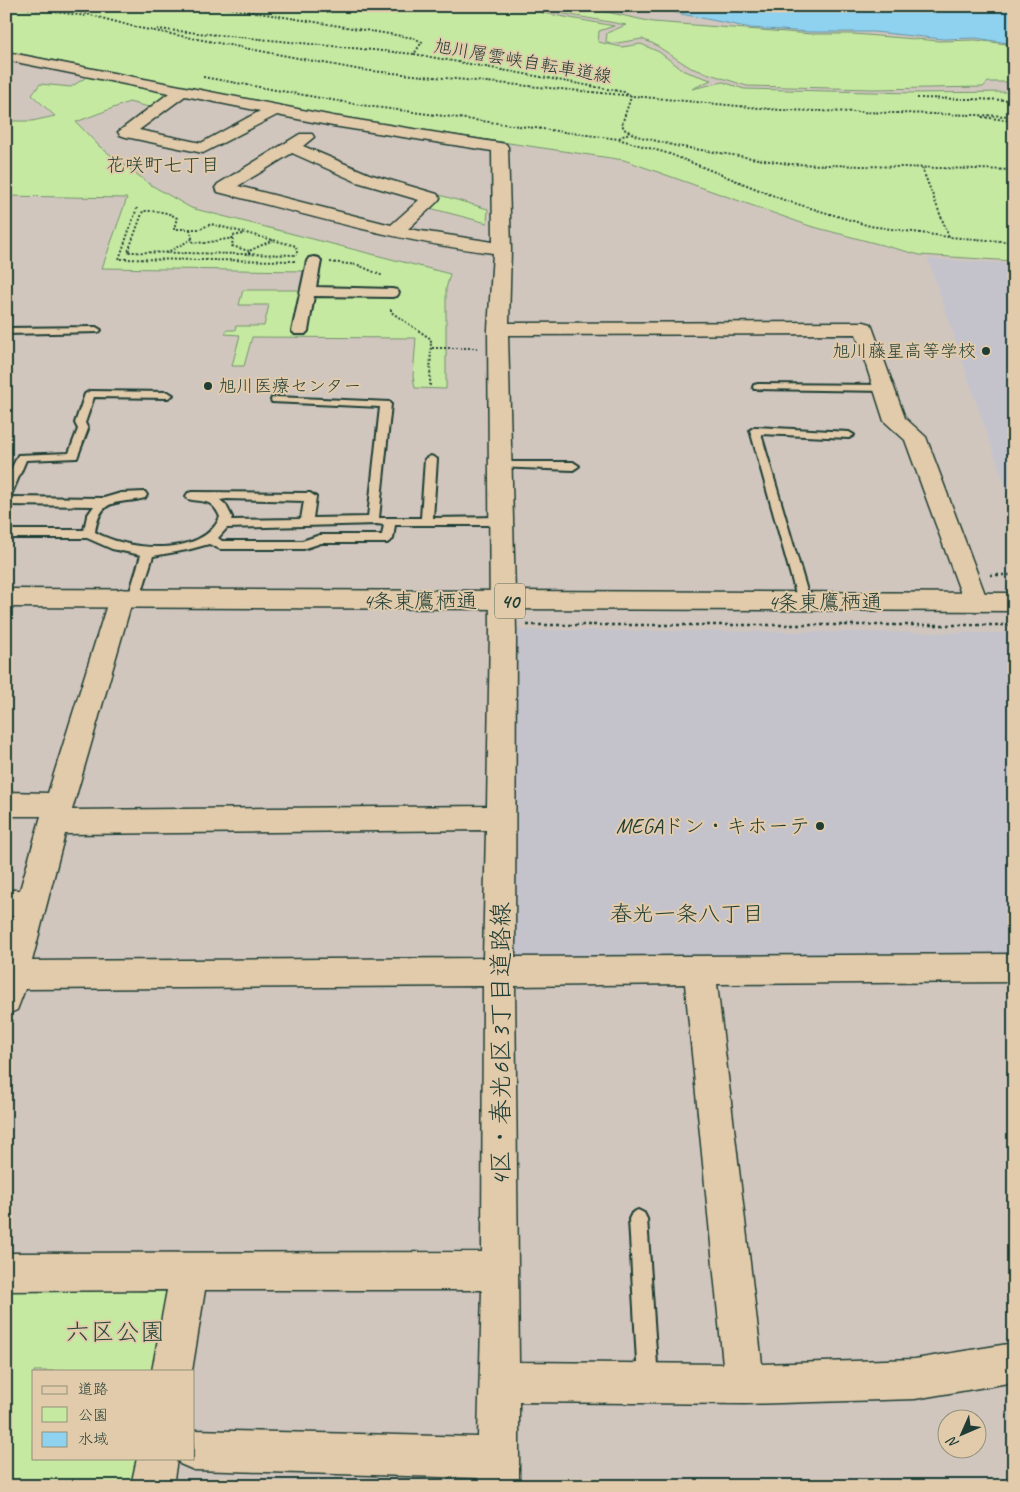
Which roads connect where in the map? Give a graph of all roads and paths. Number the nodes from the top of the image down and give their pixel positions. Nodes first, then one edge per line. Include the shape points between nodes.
1 (12, 6) edge
2 (57, 6) edge
3 (216, 6) edge
4 (93, 17) junction
5 (139, 28) junction
6 (414, 54) junction
7 (6, 56) edge
8 (183, 90) junction
9 (631, 97) junction
10 (918, 98) dead end
11 (1014, 100) edge
12 (276, 109) junction
13 (980, 115) junction
14 (1014, 116) edge
15 (333, 121) junction
16 (1014, 121) edge
17 (630, 133) junction
18 (618, 139) dead end
19 (290, 146) junction
20 (922, 168) junction
21 (1014, 170) edge
22 (137, 208) dead end
23 (190, 229) junction
24 (395, 231) junction
25 (246, 233) junction
26 (949, 237) dead end
27 (233, 238) junction
28 (192, 239) junction
29 (273, 240) junction
30 (502, 248) junction
31 (249, 252) junction
32 (140, 253) junction
33 (166, 253) junction
34 (297, 255) junction
35 (139, 259) junction
36 (296, 261) junction
37 (314, 262) junction
38 (308, 292) junction
39 (392, 293) junction
40 (96, 330) dead end
41 (6, 331) edge
42 (300, 331) dead end
43 (498, 339) junction
44 (432, 348) junction
45 (430, 386) dead end
46 (758, 387) dead end
47 (885, 388) junction
48 (168, 395) dead end
49 (276, 400) dead end
50 (849, 435) dead end
51 (431, 459) dead end
52 (500, 465) junction
53 (573, 466) dead end
54 (6, 493) edge
55 (141, 495) dead end
56 (192, 496) dead end
57 (210, 497) junction
58 (6, 501) edge
59 (105, 502) junction
60 (373, 521) junction
61 (500, 521) junction
62 (390, 522) junction
63 (428, 522) junction
64 (306, 523) junction
65 (224, 524) junction
66 (6, 534) edge
67 (89, 534) junction
68 (210, 539) junction
69 (148, 552) junction
70 (6, 598) edge
71 (128, 598) junction
72 (804, 601) junction
73 (976, 602) junction
74 (1014, 602) edge
75 (511, 613) junction
76 (1014, 625) edge
77 (6, 804) edge
78 (57, 813) junction
79 (501, 818) junction
80 (19, 903) edge
81 (1014, 968) edge
82 (499, 971) junction
83 (700, 971) junction
84 (10, 987) edge
85 (638, 1219) dead end
86 (501, 1271) junction
87 (6, 1272) edge
88 (189, 1273) junction
89 (1014, 1362) edge
90 (172, 1370) edge
91 (498, 1382) junction
92 (648, 1383) junction
93 (745, 1384) junction
94 (195, 1450) edge
95 (157, 1460) edge
96 (498, 1472) edge
97 (152, 1486) edge

1 - 4 path
2 - 4 path
3 - 6 path, 旭川層雲峡自転車道線 via 414,38 422,42
4 - 5 path
5 - 6 path
5 - 9 path via 362,70
6 - 9 path, 旭川層雲峡自転車道線 via 624,92
7 - 8 main road
8 - 12 main road
8 - 12 main road via 126,132 203,148
9 - 13 path via 780,110
9 - 17 path, 旭川層雲峡自転車道線 via 622,124
10 - 11 path
12 - 15 main road
13 - 14 path
13 - 16 path
15 - 19 main road
15 - 30 main road, 4区・春光6区3丁目道路線 via 500,147
17 - 18 path
17 - 20 path via 676,146 789,164
19 - 24 main road via 364,178 431,198
19 - 24 main road via 224,188
20 - 21 path
20 - 26 path
22 - 35 path via 119,259
23 - 25 path via 211,224
23 - 28 path
23 - 32 path via 174,229 177,218 174,216 143,211 128,252
24 - 30 main road via 459,245
25 - 27 path
25 - 29 path
27 - 28 path via 204,243 193,242
27 - 31 path via 232,246
28 - 33 path
29 - 31 path
29 - 34 path via 296,246
30 - 43 main road, 4区・春光6区3丁目道路線
31 - 33 path
31 - 34 path
32 - 33 path
32 - 35 path
34 - 36 path
35 - 36 path
36 - 37 path
37 - 38 street
37 - 39 path via 344,262 370,269 388,280
38 - 39 street
38 - 42 street
39 - 44 path via 391,312 431,338
40 - 41 lane
43 - 44 path
43 - 47 main road via 864,328
43 - 52 main road, 4区・春光6区3丁目道路線
44 - 45 path
46 - 47 lane
47 - 73 main road via 895,421 916,438
48 - 54 lane via 90,394 80,423 83,429 73,456 22,457
49 - 60 lane via 386,404
50 - 72 lane via 755,430
51 - 63 lane
52 - 53 lane
52 - 61 main road, 4区・春光6区3丁目道路線
55 - 59 lane via 124,495
56 - 57 lane
57 - 64 lane via 310,497
57 - 65 lane via 222,508 226,517
58 - 59 lane
59 - 67 lane via 94,514
60 - 62 lane
60 - 64 lane
61 - 63 lane
61 - 75 main road, 4区・春光6区3丁目道路線
62 - 63 lane
62 - 68 lane via 387,538 320,539 303,545 220,544
64 - 65 lane
65 - 68 lane
66 - 67 lane
67 - 69 lane via 102,542
68 - 69 lane via 191,546
69 - 71 lane
70 - 71 main road, 4条東鷹栖通 / 40
71 - 75 main road, 4条東鷹栖通 / 40
71 - 78 main road
72 - 73 main road, 4条東鷹栖通 / 40
72 - 75 main road, 4条東鷹栖通 / 40
73 - 74 main road, 4条東鷹栖通 / 40
75 - 76 path
75 - 79 main road, 4区・春光6区3丁目道路線
77 - 78 main road
78 - 79 main road
78 - 80 main road
79 - 82 main road, 4区・春光6区3丁目道路線
80 - 84 main road
81 - 83 main road
82 - 83 main road
82 - 84 main road
82 - 86 main road, 4区・春光6区3丁目道路線
83 - 93 main road
85 - 92 lane
86 - 88 main road
86 - 91 main road, 4区・春光6区3丁目道路線
87 - 88 main road
88 - 90 main road
89 - 93 main road via 915,1379
91 - 92 main road
91 - 96 main road, 4区・春光6区3丁目道路線
92 - 93 main road
94 - 96 main road
95 - 97 main road

